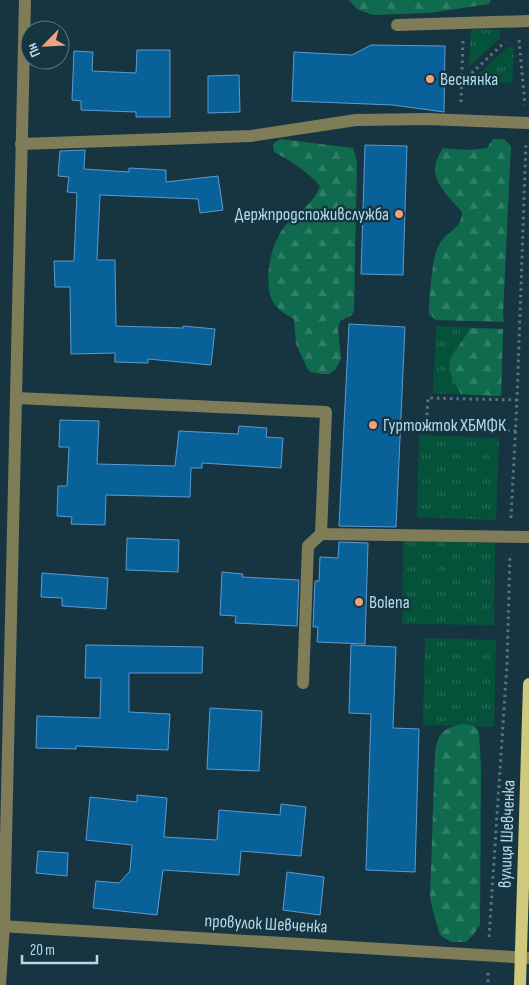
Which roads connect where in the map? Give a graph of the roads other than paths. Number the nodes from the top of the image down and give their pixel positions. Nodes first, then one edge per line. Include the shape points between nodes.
1 (25, 0) edge
2 (518, 21) edge
3 (397, 25) dead end
4 (528, 122) edge
5 (21, 144) junction
6 (16, 398) junction
7 (321, 534) junction
8 (529, 537) edge
9 (6, 556) edge
10 (5, 670) edge
11 (303, 683) dead end
12 (529, 684) edge
13 (2, 926) edge
14 (525, 958) edge
15 (0, 985) edge
16 (520, 985) edge

1 - 5 street
2 - 3 street
4 - 5 street via 356,120 251,136
5 - 6 street
6 - 7 street via 326,412
6 - 9 street
7 - 8 street
7 - 11 street via 308,546
9 - 10 street
10 - 13 street
12 - 14 main road, вулиця Шевченка
13 - 14 street, провулок Шевченка
13 - 15 street
14 - 16 main road, вулиця Шевченка

